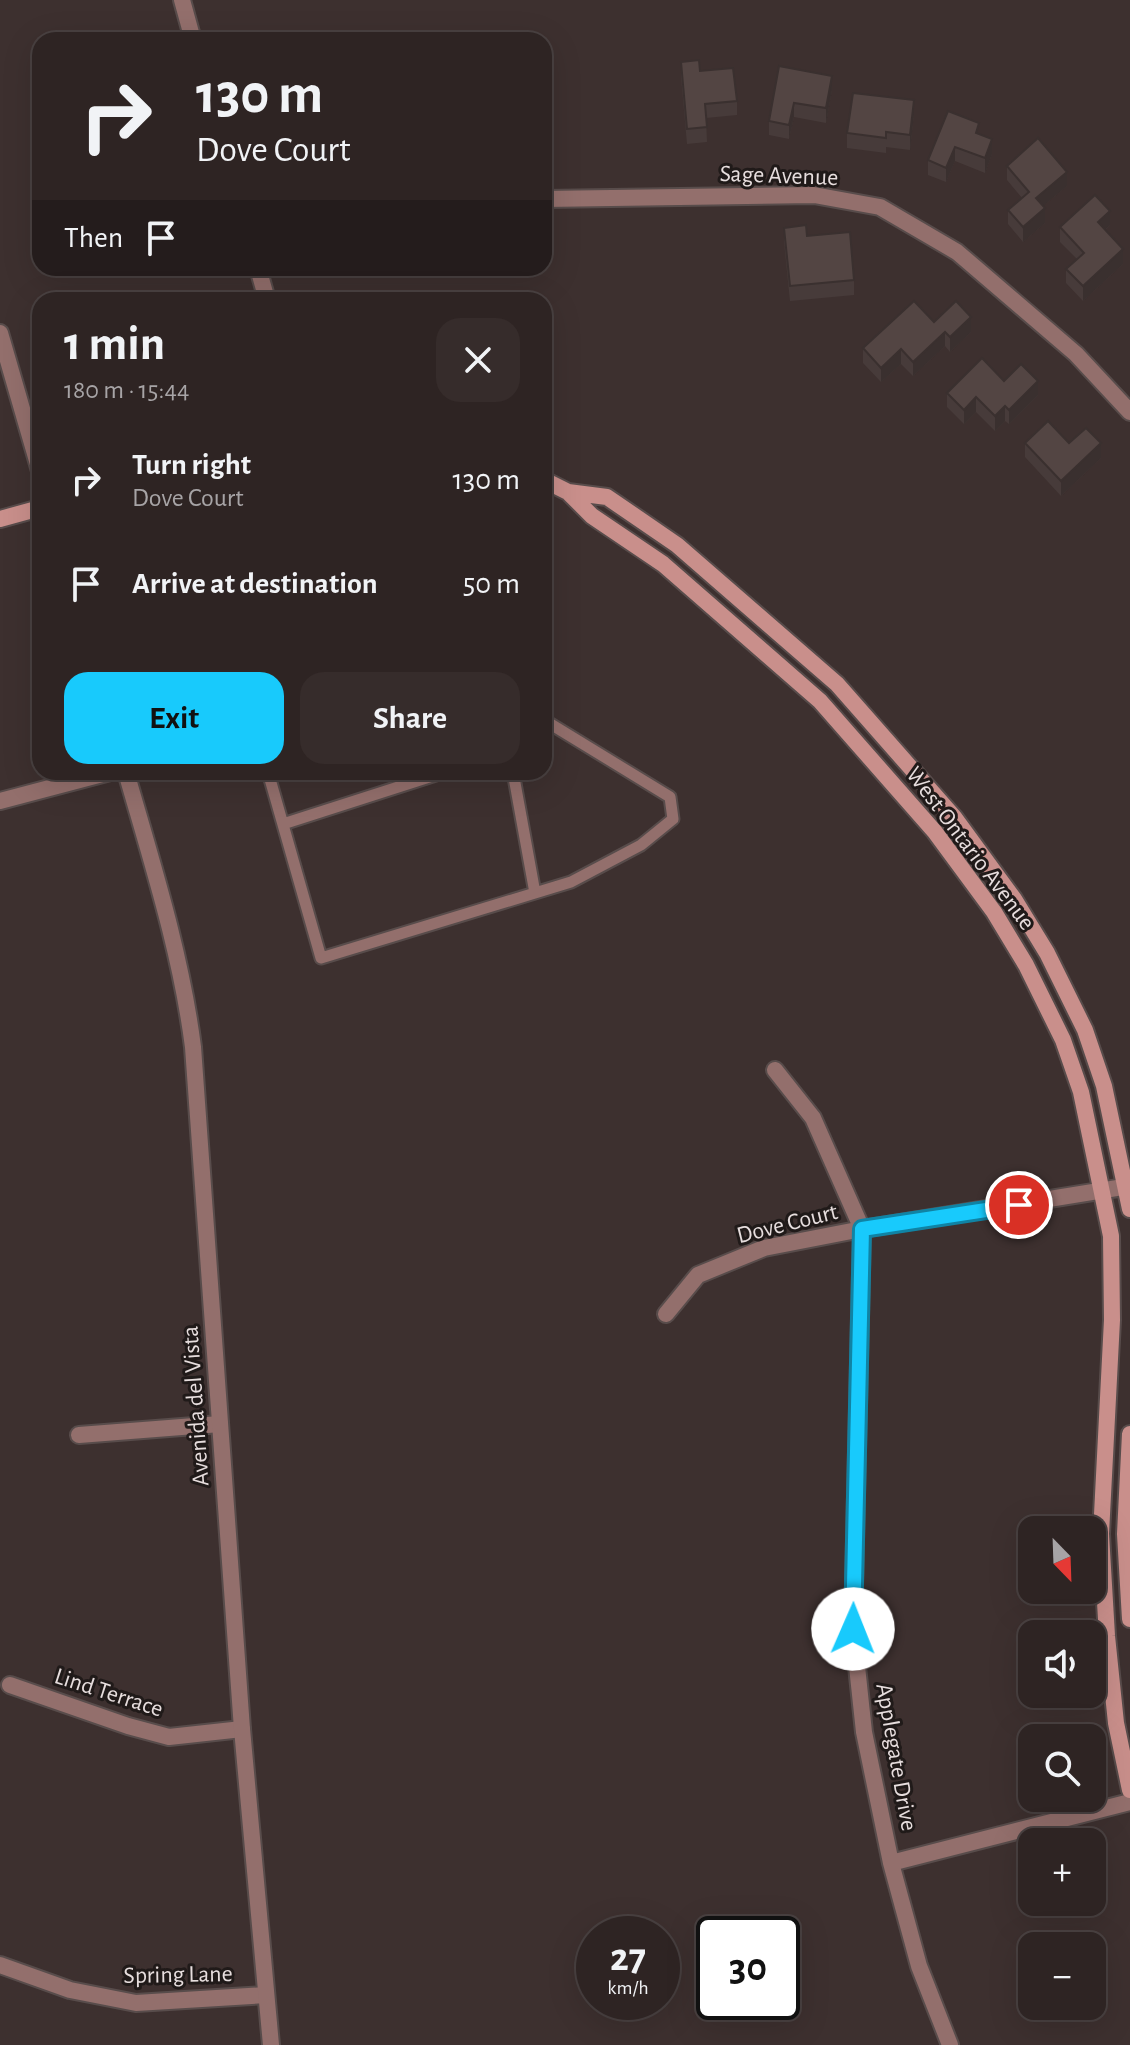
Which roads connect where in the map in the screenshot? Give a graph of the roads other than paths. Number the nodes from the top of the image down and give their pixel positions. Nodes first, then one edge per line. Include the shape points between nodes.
1 (182, 0) edge
2 (191, 32) edge
3 (552, 199) edge
4 (0, 333) edge
5 (1130, 412) edge
6 (32, 443) edge
7 (552, 484) edge
8 (568, 492) junction
9 (32, 510) edge
10 (0, 519) edge
11 (552, 725) edge
12 (80, 780) edge
13 (128, 780) edge
14 (270, 780) edge
15 (420, 780) edge
16 (514, 780) edge
17 (0, 801) edge
18 (283, 824) junction
19 (535, 893) junction
20 (775, 1070) dead end
21 (1128, 1187) edge
22 (1102, 1192) junction
23 (1130, 1209) edge
24 (862, 1229) junction
25 (666, 1314) dead end
26 (220, 1424) junction
27 (1130, 1434) edge
28 (79, 1435) dead end
29 (1130, 1619) edge
30 (10, 1685) dead end
31 (242, 1729) junction
32 (1130, 1790) edge
33 (1130, 1802) edge
34 (891, 1863) junction
35 (0, 1965) edge
36 (266, 1995) junction
37 (271, 2045) edge
38 (950, 2045) edge

1 - 2 street
3 - 5 street, Sage Avenue via 814,195 880,207 957,252 1076,354
4 - 6 street
7 - 8 main road, West Ontario Avenue
8 - 21 main road, West Ontario Avenue via 607,497 688,554 837,684 954,817 1014,899 1085,1030
8 - 22 main road, West Ontario Avenue via 592,516 663,564 820,701 935,832 1002,926 1063,1040 1081,1092
9 - 10 main road
11 - 19 lane via 670,797 673,819 641,845 571,882
12 - 17 street
13 - 26 street, Avenida del Vista via 186,991
14 - 18 lane
15 - 18 lane
16 - 19 lane
18 - 19 lane via 321,958
20 - 24 street via 813,1118
21 - 22 street, Dove Court
21 - 23 main road, West Ontario Avenue
22 - 24 street, Dove Court
22 - 32 main road, West Ontario Avenue via 1111,1236 1112,1320 1101,1534 1116,1723
24 - 25 street, Dove Court via 764,1248 698,1275
24 - 34 street, Applegate Drive via 853,1629 864,1732
26 - 28 street
26 - 31 street, Avenida del Vista
27 - 29 main road via 1125,1534
30 - 31 street, Lind Terrace via 169,1737
31 - 36 street, Avenida del Vista
33 - 34 street
34 - 38 street, Applegate Drive via 919,1966
35 - 36 street, Spring Lane via 70,1990 136,2003
36 - 37 street, Avenida del Vista

